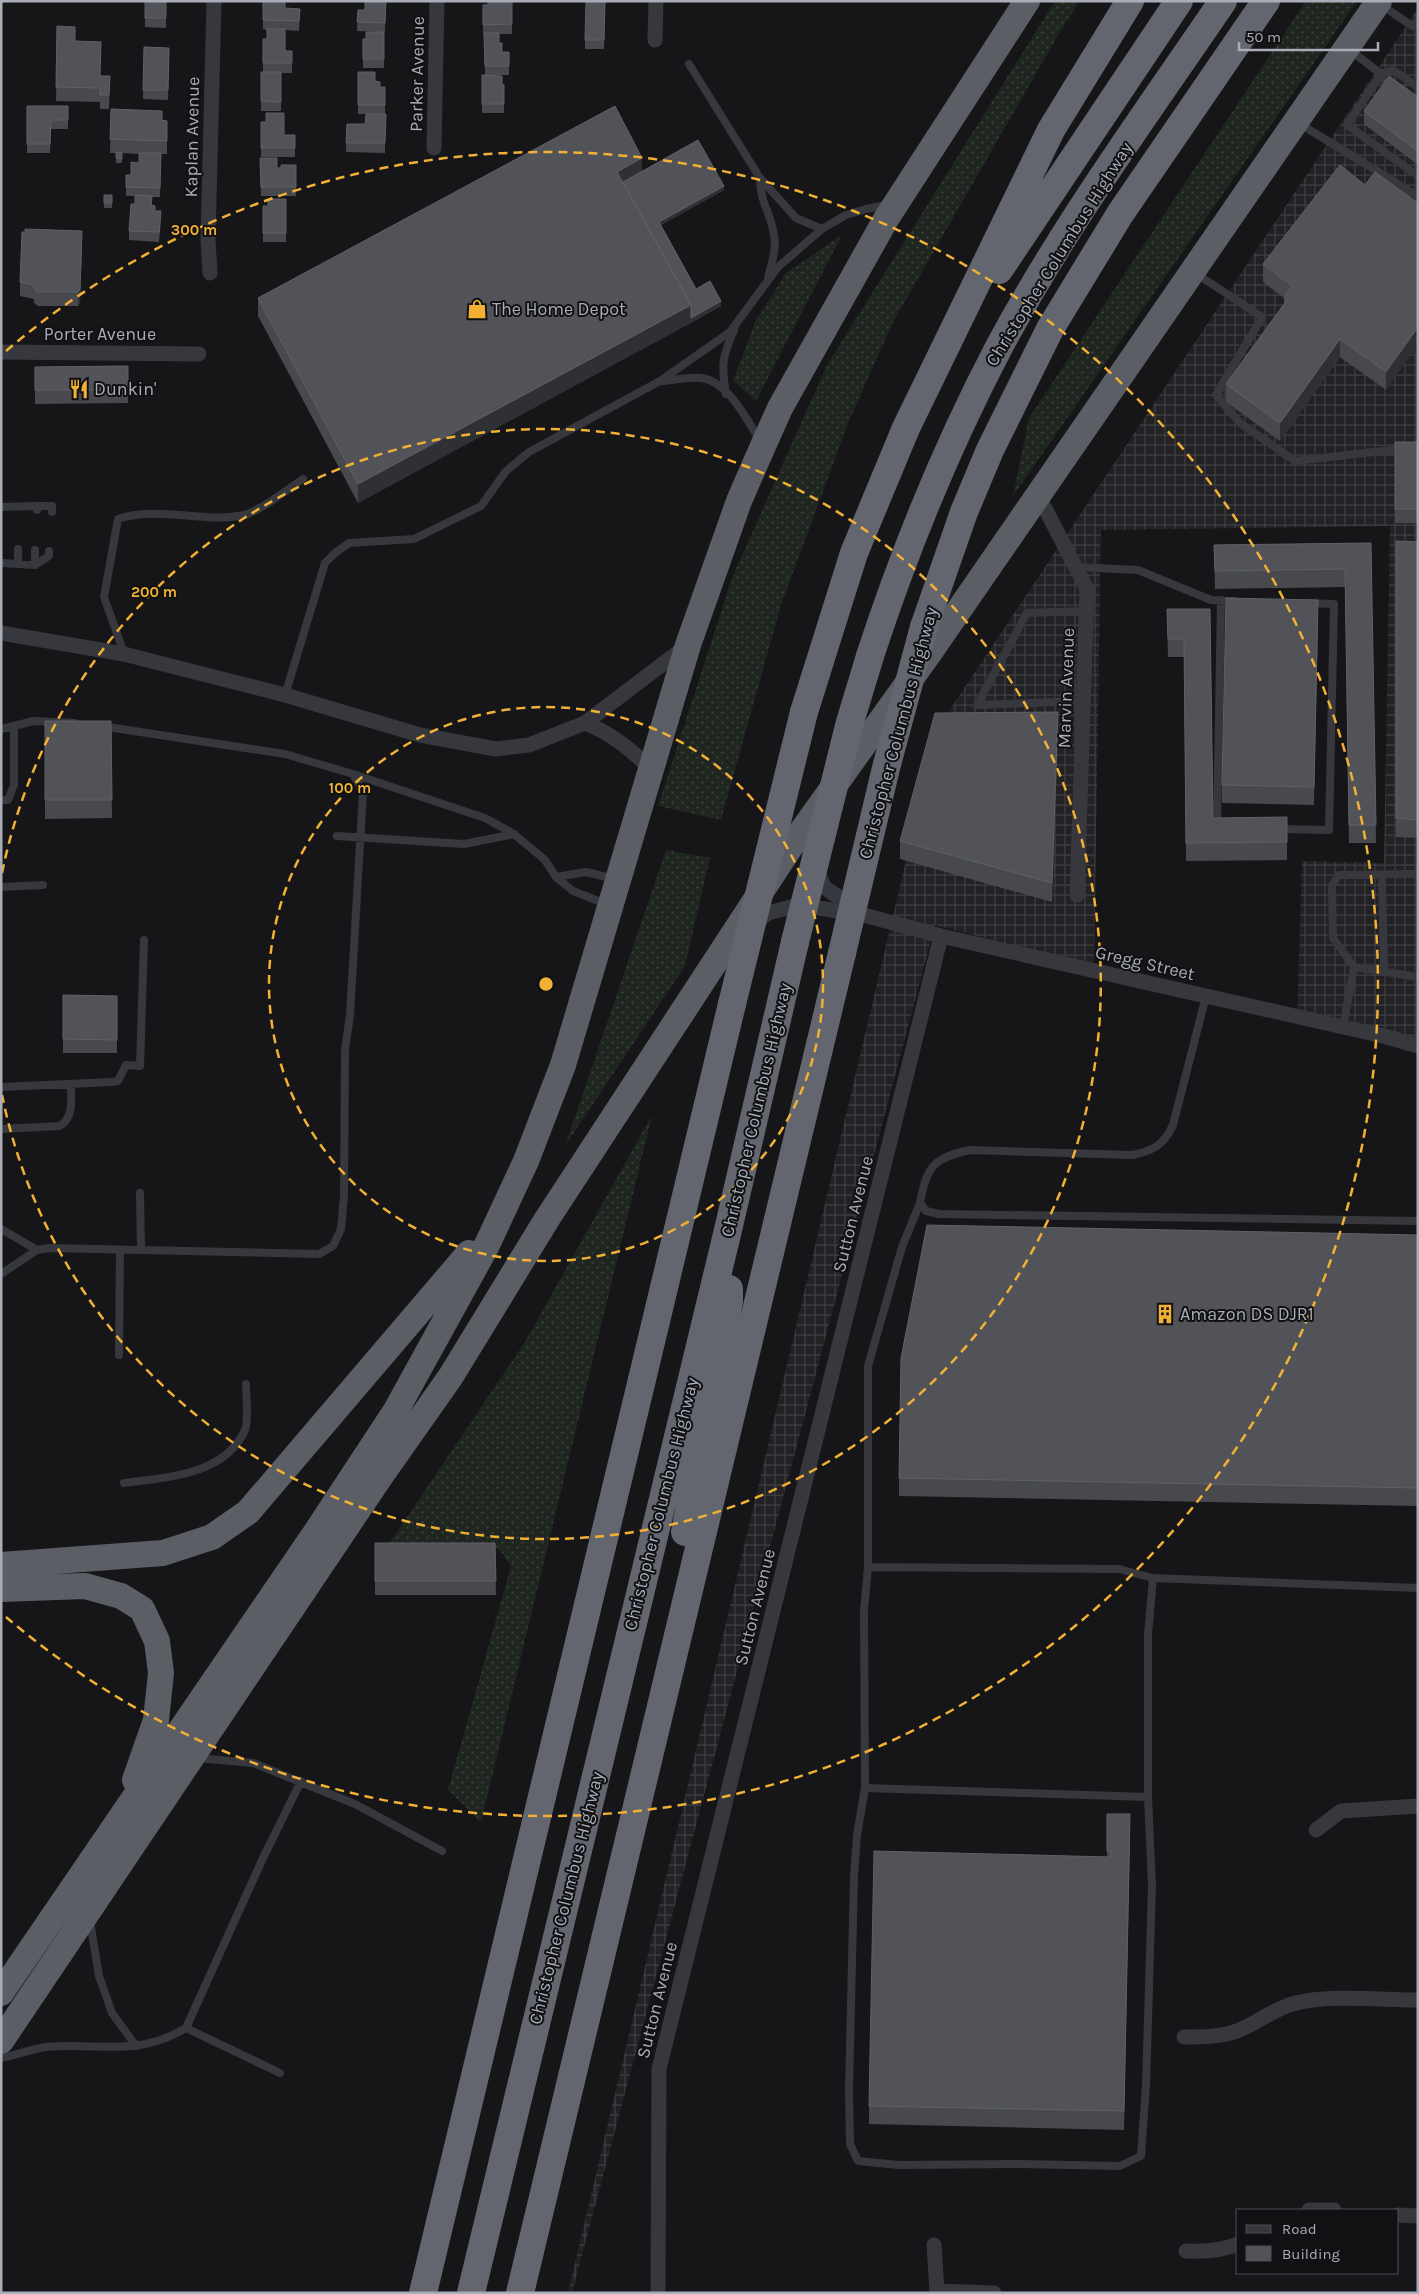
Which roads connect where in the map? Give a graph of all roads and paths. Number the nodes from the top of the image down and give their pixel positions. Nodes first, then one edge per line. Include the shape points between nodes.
1 (214, 1) edge
2 (437, 1) edge
3 (656, 1) edge
4 (1027, 1) edge
5 (1130, 1) edge
6 (1179, 1) edge
7 (1223, 1) edge
8 (1266, 1) edge
9 (1378, 2) edge
10 (1418, 21) edge
11 (655, 40) dead end
12 (1346, 47) junction
13 (689, 64) dead end
14 (1381, 74) junction
15 (1418, 87) edge
16 (1402, 97) edge
17 (1296, 122) junction
18 (434, 148) dead end
19 (1418, 176) edge
20 (760, 178) junction
21 (1418, 196) edge
22 (896, 204) junction
23 (822, 229) junction
24 (1192, 272) junction
25 (210, 273) dead end
26 (767, 282) junction
27 (736, 324) junction
28 (1, 352) edge
29 (199, 354) dead end
30 (933, 371) junction
31 (660, 381) junction
32 (726, 394) junction
33 (763, 446) junction
34 (1418, 447) edge
35 (303, 480) dead end
36 (1038, 495) junction
37 (1, 507) edge
38 (52, 512) dead end
39 (18, 549) dead end
40 (35, 550) dead end
41 (49, 551) dead end
42 (1, 563) edge
43 (18, 564) junction
44 (35, 565) junction
45 (1077, 567) junction
46 (1221, 600) junction
47 (1240, 601) edge
48 (1296, 603) edge
49 (1087, 611) junction
50 (1, 633) edge
51 (688, 645) junction
52 (124, 654) junction
53 (285, 694) junction
54 (1084, 701) junction
55 (585, 723) junction
56 (14, 726) junction
57 (1, 729) edge
58 (651, 769) junction
59 (353, 774) junction
60 (1, 800) edge
61 (808, 822) junction
62 (1226, 828) edge
63 (1273, 829) edge
64 (514, 834) junction
65 (337, 836) dead end
66 (360, 838) junction
67 (1418, 874) edge
68 (1382, 875) junction
69 (556, 877) junction
70 (619, 880) junction
71 (43, 885) dead end
72 (1, 888) edge
73 (1077, 894) dead end
74 (610, 906) junction
75 (864, 915) junction
76 (941, 936) junction
77 (144, 940) dead end
78 (728, 944) junction
79 (1354, 967) junction
80 (1384, 970) junction
81 (1418, 977) edge
82 (1206, 996) junction
83 (1343, 1027) junction
84 (1418, 1046) edge
85 (71, 1084) junction
86 (1, 1087) edge
87 (1, 1129) edge
88 (140, 1193) dead end
89 (920, 1203) junction
90 (500, 1216) junction
91 (1418, 1221) edge
92 (1, 1228) edge
93 (728, 1230) junction
94 (37, 1250) junction
95 (120, 1250) junction
96 (141, 1250) junction
97 (1, 1274) edge
98 (119, 1355) dead end
99 (246, 1384) dead end
100 (124, 1483) dead end
101 (1, 1565) edge
102 (868, 1567) junction
103 (1153, 1578) junction
104 (1418, 1588) edge
105 (1, 1589) edge
106 (659, 1706) junction
107 (193, 1757) junction
108 (301, 1781) junction
109 (865, 1788) junction
110 (1148, 1797) junction
111 (1418, 1806) edge
112 (125, 1811) junction
113 (1316, 1830) dead end
114 (442, 1851) dead end
115 (89, 1912) junction
116 (1, 1993) edge
117 (1418, 2000) edge
118 (186, 2028) junction
119 (1184, 2037) dead end
120 (1, 2041) edge
121 (136, 2046) junction
122 (1, 2058) edge
123 (280, 2073) dead end
124 (1399, 2215) edge
125 (1418, 2216) edge
126 (934, 2245) dead end
127 (1236, 2245) edge
128 (1186, 2251) dead end
129 (937, 2292) edge
130 (423, 2293) edge
131 (471, 2293) edge
132 (520, 2293) edge
133 (658, 2293) edge
134 (994, 2293) edge

1 - 25 street, Kaplan Avenue
2 - 18 street, Parker Avenue
3 - 11 street
4 - 22 highway
5 - 30 highway via 1051,130
6 - 30 highway
7 - 93 highway, Christopher Columbus Highway, bridge via 1069,231 1000,346 965,414 914,529 850,722
8 - 106 highway, Christopher Columbus Highway, bridge via 1120,214 1050,329 990,450 964,512 924,627 886,768
9 - 10 lane via 1412,26
9 - 12 highway
12 - 14 lane
12 - 17 highway
13 - 20 lane
14 - 15 lane via 1393,70
14 - 16 lane via 1386,86
14 - 19 lane via 1347,125
17 - 21 lane
17 - 24 highway
20 - 23 lane via 796,218
20 - 26 lane via 760,196 772,222 775,238
22 - 23 lane via 846,215
22 - 33 highway via 824,326
23 - 26 lane via 778,267
24 - 34 lane via 1262,317 1216,395 1240,423 1295,461
24 - 36 highway
26 - 27 lane
27 - 31 lane via 730,332
27 - 32 lane via 723,356
28 - 29 street, Porter Avenue
30 - 130 highway, bridge via 854,553 804,712
31 - 32 lane via 702,378
31 - 53 lane via 529,452 506,471 481,506 414,540 349,543 335,553 325,563
32 - 33 lane via 736,402
33 - 51 highway
35 - 52 lane via 246,515 133,514 118,519 104,598
36 - 45 street, Marvin Avenue
36 - 61 highway
37 - 38 lane via 52,506
39 - 43 lane
40 - 44 lane
41 - 44 lane via 49,556
42 - 43 lane
43 - 44 lane
45 - 46 lane via 1138,570 1211,600
45 - 49 street, Marvin Avenue via 1087,589
46 - 47 lane
46 - 62 lane via 1217,828
48 - 63 lane via 1334,604 1329,830
49 - 54 street, Marvin Avenue
49 - 54 lane via 1027,613 977,706
50 - 52 street
51 - 55 street
51 - 58 highway
52 - 53 street
53 - 55 street via 420,735 496,749 528,745
54 - 73 street, Marvin Avenue
55 - 58 street via 624,744
56 - 57 lane
56 - 59 lane via 60,720 285,754
56 - 60 lane via 14,784 8,800
58 - 70 highway
59 - 64 lane via 485,818
59 - 66 lane via 363,792
61 - 75 street, Gregg Street via 811,855 824,887
61 - 78 highway
64 - 66 lane via 464,844
64 - 69 lane via 545,860
65 - 66 lane
66 - 96 lane via 350,1015 345,1050 344,1196 341,1229 333,1246 319,1254
67 - 68 lane
68 - 79 lane via 1339,876 1332,885 1333,938
68 - 80 lane
69 - 70 lane via 586,872
69 - 74 lane via 573,891
70 - 74 highway
71 - 72 lane
74 - 90 highway via 563,1065
75 - 76 street, Gregg Street
75 - 78 street, Gregg Street via 799,905 768,913
76 - 82 street, Gregg Street
76 - 133 street, Sutton Avenue via 659,2069
77 - 85 lane via 140,1066 126,1065 118,1081
78 - 107 highway via 552,1211 451,1376 374,1485
79 - 80 lane
79 - 83 lane
80 - 81 lane
82 - 83 street, Gregg Street
82 - 89 lane via 1173,1125 1158,1147 1132,1155 970,1150 952,1154 929,1170
83 - 84 street, Gregg Street
85 - 86 lane
85 - 87 lane via 70,1114 60,1126
88 - 96 lane
89 - 91 lane via 926,1211 939,1214
89 - 102 lane via 902,1247 868,1366
90 - 101 highway via 248,1512 212,1537 163,1554
90 - 112 highway via 395,1412
92 - 94 lane
93 - 106 highway via 729,1301 676,1580
93 - 131 highway, Christopher Columbus Highway
94 - 95 lane
94 - 97 lane
95 - 96 lane
95 - 98 lane
99 - 100 lane via 246,1428 233,1449 214,1464 182,1475
102 - 103 lane via 1118,1569
102 - 109 lane via 864,1611
103 - 104 lane
103 - 110 lane via 1148,1635
105 - 112 highway via 85,1586 121,1596 142,1608 157,1641 161,1673 156,1720
106 - 132 highway, Christopher Columbus Highway
107 - 108 lane via 253,1763
107 - 115 highway
108 - 114 lane via 355,1804
108 - 118 lane
109 - 110 lane
109 - 110 lane via 854,1877 850,2144 858,2161 899,2165 1120,2166 1141,2156 1152,1886
111 - 113 street via 1341,1811
112 - 116 highway
115 - 120 highway
115 - 121 lane via 98,1976 112,2013
117 - 119 street via 1316,1999 1292,2004 1244,2028 1224,2034
118 - 121 lane via 170,2038
118 - 123 lane
121 - 122 lane via 46,2047
124 - 125 street
126 - 129 street
127 - 128 street via 1203,2252
129 - 134 street

